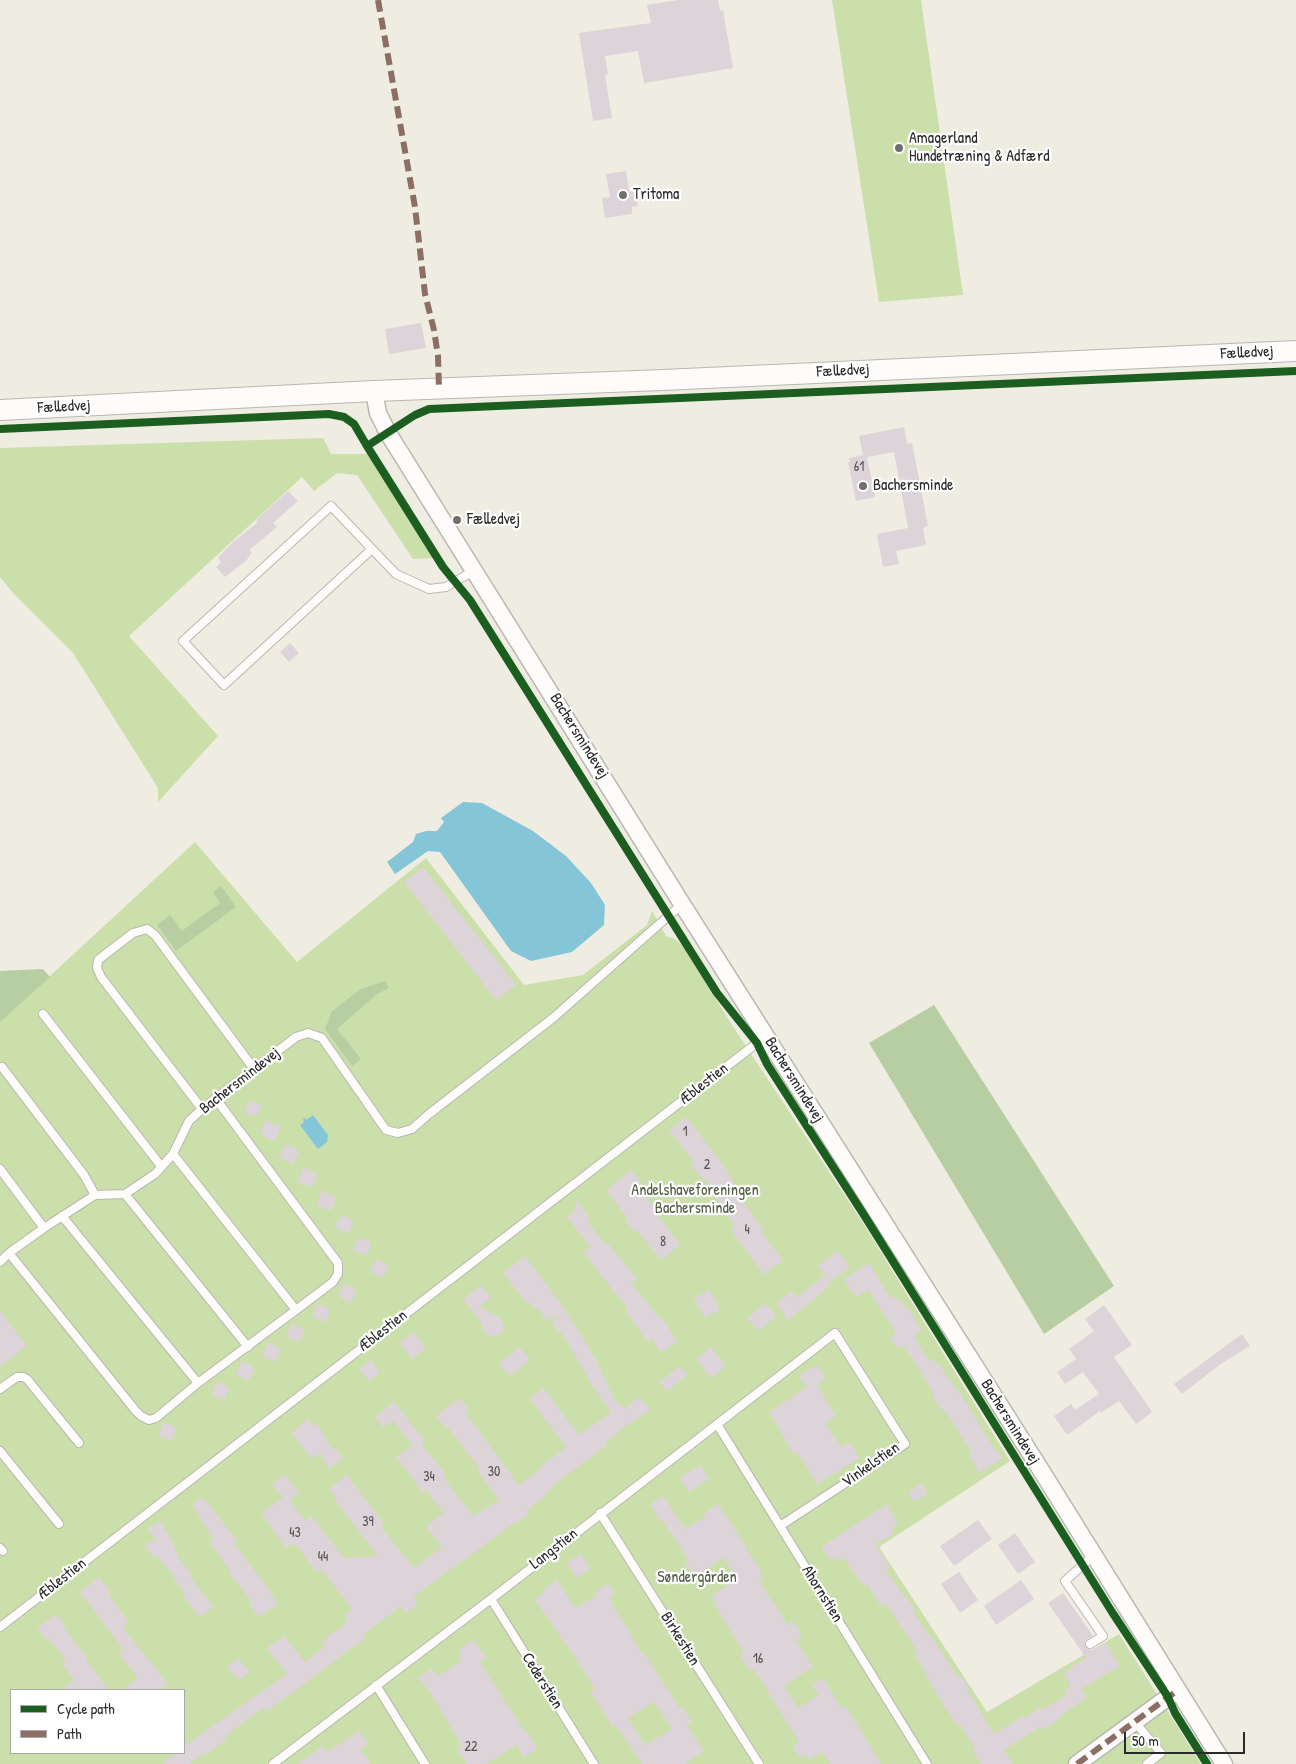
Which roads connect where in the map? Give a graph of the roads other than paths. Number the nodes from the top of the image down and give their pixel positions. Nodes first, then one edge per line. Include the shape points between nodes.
1 (1296, 350) edge
2 (374, 391) junction
3 (0, 410) edge
4 (372, 549) junction
5 (475, 570) junction
6 (682, 904) junction
7 (43, 1014) dead end
8 (766, 1036) junction
9 (2, 1067) dead end
10 (254, 1069) junction
11 (216, 1099) junction
12 (202, 1109) junction
13 (173, 1154) junction
14 (161, 1166) junction
15 (0, 1169) edge
16 (125, 1194) junction
17 (95, 1195) junction
18 (62, 1216) junction
19 (44, 1228) junction
20 (9, 1253) junction
21 (0, 1262) edge
22 (296, 1310) junction
23 (835, 1333) joint
24 (248, 1346) junction
25 (198, 1383) junction
26 (0, 1389) edge
27 (717, 1424) junction
28 (79, 1443) dead end
29 (0, 1451) edge
30 (600, 1514) junction
31 (59, 1524) dead end
32 (780, 1526) junction
33 (1094, 1555) junction
34 (490, 1599) junction
35 (0, 1627) edge
36 (1090, 1644) dead end
37 (376, 1685) junction
38 (1178, 1690) junction
39 (1134, 1721) junction
40 (273, 1764) edge
41 (425, 1764) edge
42 (594, 1764) edge
43 (759, 1764) edge
44 (928, 1764) edge
45 (1077, 1764) edge
46 (1147, 1764) edge
47 (1224, 1764) edge

1 - 2 street, Fælledvej
2 - 3 street, Fælledvej
2 - 5 street, Bachersmindevej via 381,421
4 - 4 lane via 331,506 183,641 224,685
4 - 5 lane via 396,574 429,589 446,587
5 - 6 street, Bachersmindevej
6 - 8 street, Bachersmindevej
6 - 10 lane, Bachersmindevej via 553,1018 412,1129 398,1133 386,1130 322,1038 308,1033 296,1037
7 - 14 lane
8 - 33 street, Bachersmindevej
8 - 35 lane, Æblestien
9 - 17 lane via 84,1175
10 - 11 lane, Bachersmindevej
10 - 12 lane via 155,935 147,929 133,932 98,960 97,968
11 - 12 lane, Bachersmindevej
11 - 22 lane via 338,1263 334,1282
12 - 13 lane, Bachersmindevej via 189,1121
13 - 14 lane, Bachersmindevej
13 - 22 lane
14 - 16 lane, Bachersmindevej via 155,1174
15 - 19 lane
16 - 17 lane
16 - 24 lane
17 - 18 lane
18 - 19 lane
18 - 25 lane
19 - 20 lane
20 - 21 lane
20 - 25 lane via 141,1416 149,1420 156,1418
22 - 24 lane
23 - 27 lane, Langstien
23 - 32 lane, Vinkelstien via 905,1444
24 - 25 lane
26 - 28 lane via 18,1377 27,1379
27 - 30 lane, Langstien
27 - 32 lane, Ahornstien
29 - 31 lane
30 - 34 lane, Langstien
30 - 43 lane, Birkestien
32 - 44 lane, Ahornstien
33 - 36 lane via 1065,1581 1103,1636
33 - 38 street, Bachersmindevej
34 - 37 lane, Langstien
34 - 42 lane, Cederstien
37 - 40 lane, Langstien
37 - 41 lane
38 - 39 street
38 - 47 street, Bachersmindevej
39 - 45 street
39 - 46 lane via 1161,1754

